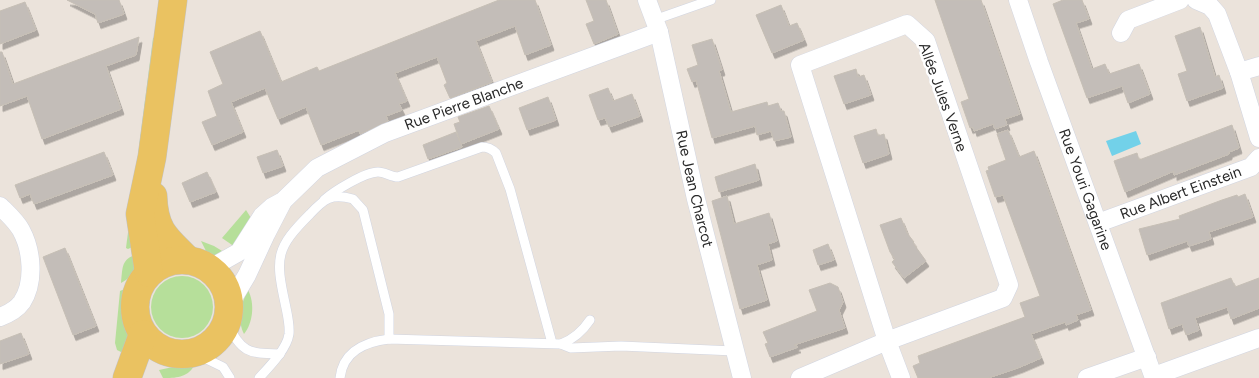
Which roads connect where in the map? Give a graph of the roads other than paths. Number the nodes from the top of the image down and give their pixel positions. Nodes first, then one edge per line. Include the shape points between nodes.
1 (172, 0) edge
2 (647, 0) edge
3 (711, 0) edge
4 (1018, 0) edge
5 (1180, 0) edge
6 (1196, 0) edge
7 (656, 26) junction
8 (1121, 33) dead end
9 (1259, 66) edge
10 (1239, 72) junction
11 (1259, 138) edge
12 (152, 157) junction
13 (1259, 158) edge
14 (324, 200) junction
15 (283, 201) junction
16 (0, 206) edge
17 (1098, 223) junction
18 (199, 265) junction
19 (149, 273) junction
20 (228, 314) junction
21 (0, 318) edge
22 (590, 320) dead end
23 (143, 334) junction
24 (1259, 338) edge
25 (390, 340) junction
26 (887, 341) junction
27 (556, 343) junction
28 (734, 351) junction
29 (184, 353) junction
30 (280, 354) junction
31 (1147, 357) junction
32 (1154, 377) edge
33 (127, 378) edge
34 (142, 378) edge
35 (230, 378) edge
36 (259, 378) edge
37 (340, 378) edge
38 (742, 378) edge
39 (800, 378) edge
40 (902, 378) edge
41 (1087, 378) edge

1 - 12 main road
2 - 7 street, Rue Jean Charcot
3 - 7 lane
4 - 17 street, Rue Youri Gagarine
5 - 8 street via 1128,20
6 - 10 street via 1210,6 1217,14
7 - 15 street, Rue Pierre Blanche via 385,133 317,168
7 - 28 street, Rue Jean Charcot
9 - 10 street
10 - 11 street
12 - 18 main road via 157,224 164,238
12 - 19 main road via 140,214
13 - 17 street, Rue Albert Einstein via 1251,167
14 - 25 lane via 338,197 353,199 363,210 391,323
14 - 27 lane via 334,191 372,174 379,172 398,177 488,147 496,153 510,189
14 - 30 lane via 290,234 279,260 289,334
15 - 18 street, Rue Pierre Blanche via 262,216 239,252
15 - 20 street, Rue Pierre Blanche
16 - 21 street via 21,230 27,246 30,281 22,302
17 - 31 street, Rue Youri Gagarine
18 - 19 main road via 171,261
18 - 20 main road via 223,285
19 - 23 main road via 136,298 136,317
20 - 29 main road via 214,341 202,350
20 - 30 lane via 241,346 255,353
22 - 27 lane via 578,335
23 - 29 main road via 162,349
23 - 33 main road
24 - 32 street
25 - 27 lane
25 - 37 lane via 359,346 346,360
26 - 26 street, Allée Jules Verne via 1003,298 1009,285 926,41 907,24 800,65
26 - 39 street, Allée Jules Verne
26 - 40 street, Allée Jules Verne
27 - 28 lane via 571,348 621,346
28 - 38 street, Rue Jean Charcot
29 - 34 main road via 157,362
29 - 35 lane via 223,367
30 - 36 lane
31 - 32 street, Rue Youri Gagarine
31 - 41 street

